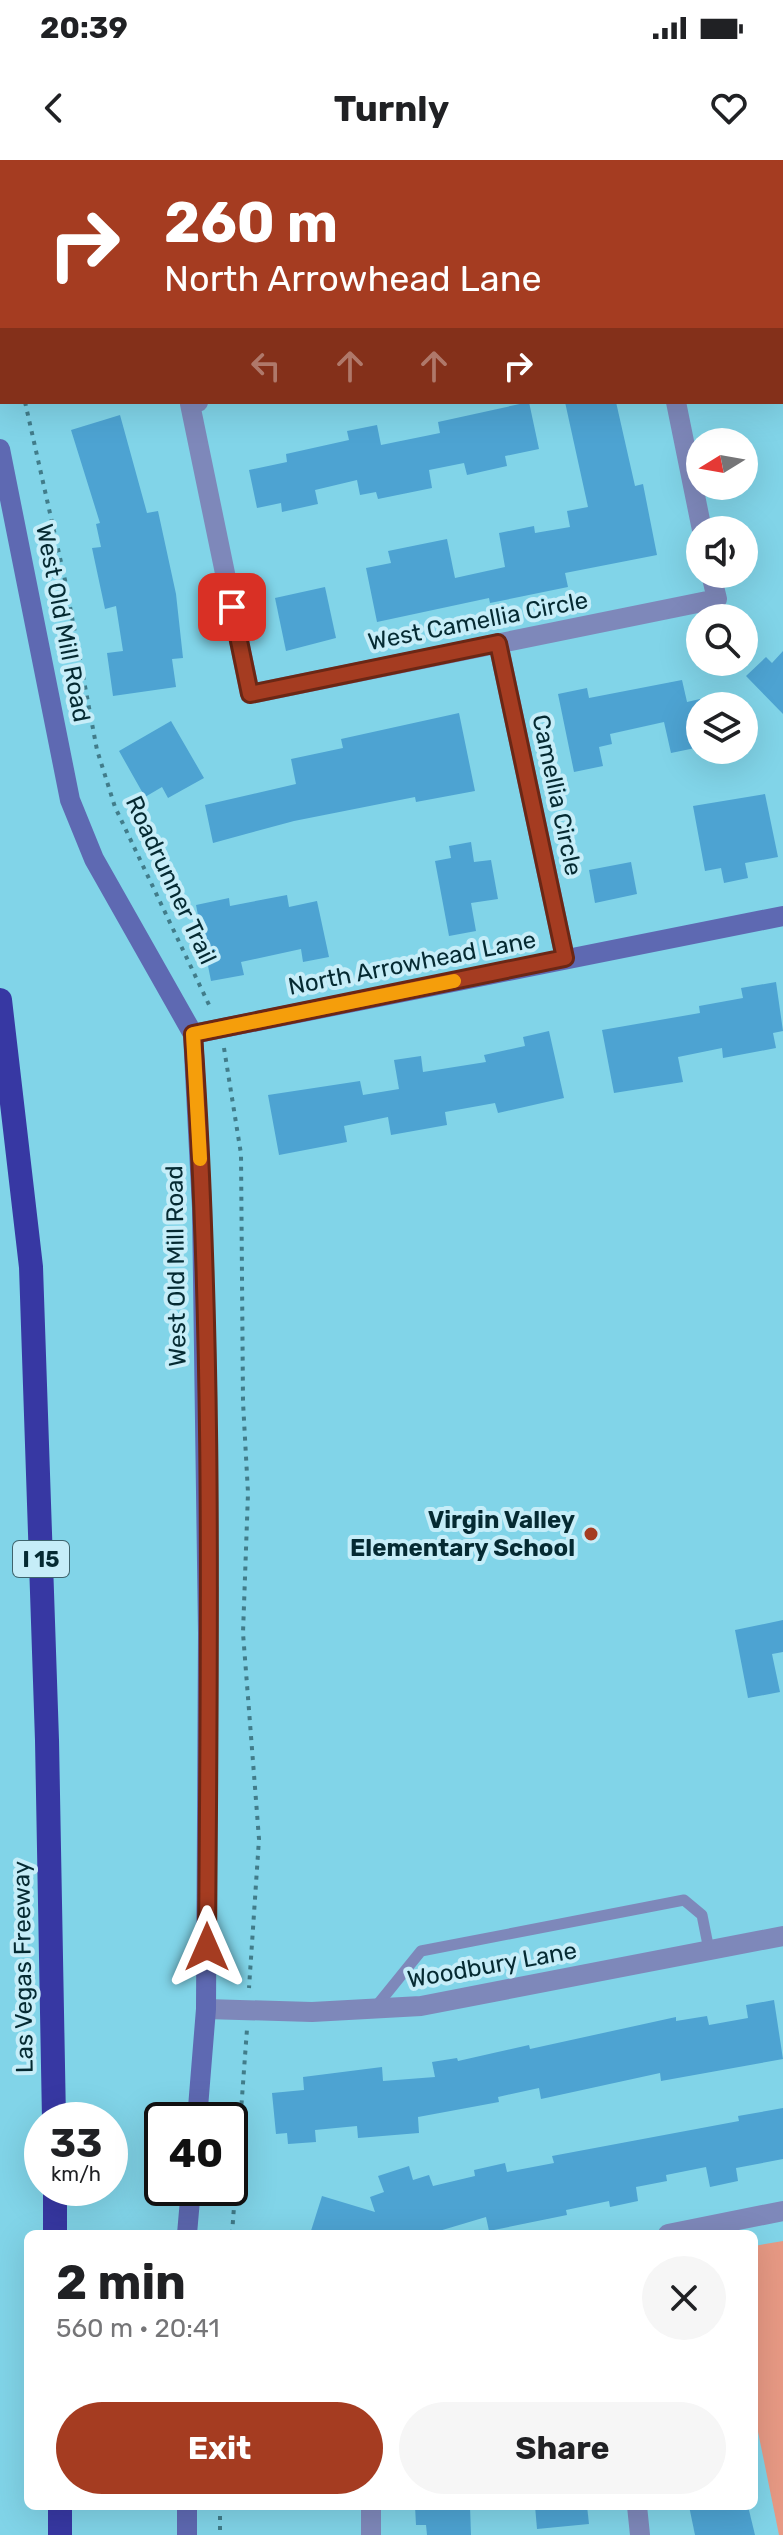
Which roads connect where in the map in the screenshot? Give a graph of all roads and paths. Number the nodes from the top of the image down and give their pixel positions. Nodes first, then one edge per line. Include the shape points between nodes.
1 (25, 404) edge
2 (194, 404) edge
3 (676, 404) edge
4 (0, 449) edge
5 (699, 516) edge
6 (714, 588) edge
7 (498, 643) junction
8 (783, 916) edge
9 (565, 958) junction
10 (206, 997) dead end
11 (0, 1000) edge
12 (193, 1034) junction
13 (228, 1060) dead end
14 (783, 1936) edge
15 (709, 1950) junction
16 (250, 1977) dead end
17 (206, 2009) junction
18 (374, 2009) junction
19 (246, 2041) dead end
20 (54, 2102) edge
21 (198, 2102) edge
22 (55, 2206) edge
23 (189, 2206) edge
24 (783, 2211) edge
25 (55, 2230) edge
26 (187, 2230) edge
27 (232, 2230) edge
28 (688, 2230) edge
29 (60, 2510) edge
30 (187, 2510) edge
31 (220, 2510) edge
32 (371, 2510) edge
33 (637, 2510) edge
34 (60, 2535) edge
35 (187, 2535) edge
36 (220, 2535) edge
37 (371, 2535) edge
38 (640, 2535) edge

1 - 10 path, Roadrunner Trail via 106,779 134,854
2 - 7 street, West Camellia Circle via 250,694
3 - 5 street
4 - 12 street, West Old Mill Road via 70,800 94,859
6 - 7 street, West Camellia Circle via 717,599
7 - 9 street, Camellia Circle
8 - 9 street, North Arrowhead Lane
9 - 12 street, North Arrowhead Lane
11 - 20 highway, Las Vegas Freeway / I 15 via 31,1267
12 - 17 street, West Old Mill Road via 206,1426
13 - 16 path via 241,1154 248,1493 243,1633 259,1839
14 - 15 street, Woodbury Lane
15 - 18 street, Woodbury Lane via 421,2006
15 - 18 lane via 702,1915 684,1900 421,1951
17 - 18 street, Woodbury Lane
17 - 21 street, West Old Mill Road
19 - 27 path
22 - 25 highway
23 - 26 street
24 - 28 street
29 - 34 highway
30 - 35 street
31 - 36 path
32 - 37 street
33 - 38 street

